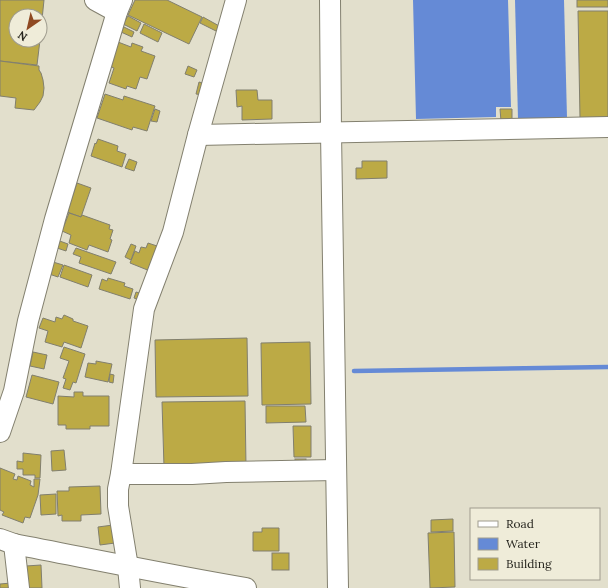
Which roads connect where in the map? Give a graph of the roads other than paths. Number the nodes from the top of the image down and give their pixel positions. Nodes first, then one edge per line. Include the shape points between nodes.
1 (95, 0) edge
2 (236, 0) edge
3 (330, 0) edge
4 (120, 6) edge
5 (608, 127) edge
6 (331, 132) junction
7 (198, 136) junction
8 (7, 386) edge
9 (0, 432) edge
10 (336, 470) junction
11 (121, 474) junction
12 (7, 541) edge
13 (128, 567) junction
14 (19, 588) edge
15 (130, 588) edge
16 (246, 588) edge
17 (338, 588) edge

1 - 4 street
2 - 7 street
3 - 6 street
4 - 8 street
5 - 6 street
6 - 7 street
6 - 10 street
7 - 11 street via 173,232 144,309
8 - 9 street
10 - 11 street
10 - 17 street
11 - 13 street via 118,506
12 - 13 street
12 - 14 street
13 - 15 street
13 - 16 street

